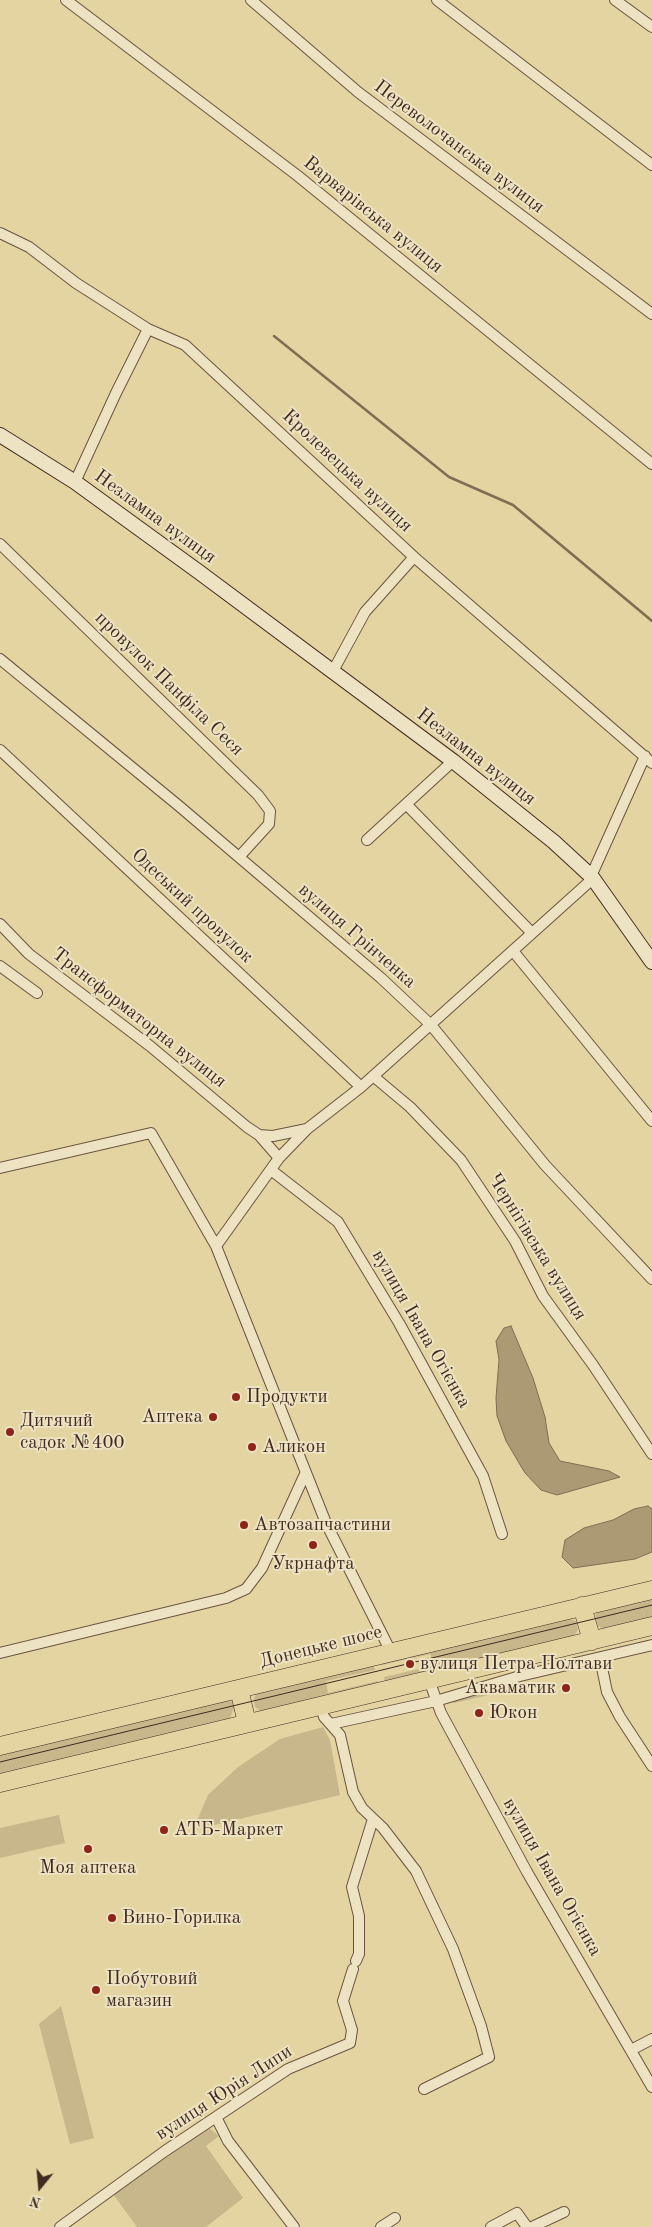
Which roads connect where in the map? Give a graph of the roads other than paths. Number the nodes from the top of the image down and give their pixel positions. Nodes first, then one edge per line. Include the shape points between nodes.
1 (66, 0) edge
2 (251, 0) edge
3 (437, 0) edge
4 (615, 0) edge
5 (652, 27) edge
6 (652, 165) edge
7 (0, 233) edge
8 (652, 314) edge
9 (148, 329) junction
10 (0, 435) edge
11 (652, 464) edge
12 (75, 482) junction
13 (0, 544) edge
14 (414, 557) junction
15 (0, 658) edge
16 (333, 671) junction
17 (0, 750) edge
18 (648, 760) edge
19 (453, 761) junction
20 (406, 804) junction
21 (368, 840) dead end
22 (239, 857) junction
23 (592, 877) junction
24 (0, 924) edge
25 (532, 933) junction
26 (512, 951) junction
27 (652, 962) edge
28 (0, 966) edge
29 (37, 993) dead end
30 (431, 1025) junction
31 (373, 1076) junction
32 (361, 1087) junction
33 (652, 1121) edge
34 (307, 1129) junction
35 (259, 1135) junction
36 (280, 1158) junction
37 (0, 1168) edge
38 (271, 1170) junction
39 (216, 1246) junction
40 (652, 1279) edge
41 (652, 1454) edge
42 (305, 1474) junction
43 (502, 1534) dead end
44 (652, 1590) edge
45 (582, 1606) junction
46 (652, 1626) edge
47 (592, 1641) junction
48 (652, 1646) edge
49 (391, 1652) junction
50 (0, 1653) edge
51 (600, 1658) junction
52 (429, 1680) junction
53 (239, 1689) junction
54 (436, 1701) junction
55 (321, 1706) junction
56 (248, 1723) junction
57 (331, 1724) junction
58 (0, 1746) edge
59 (652, 1766) edge
60 (0, 1783) edge
61 (373, 1818) junction
62 (652, 2039) edge
63 (631, 2050) junction
64 (652, 2087) edge
65 (424, 2089) dead end
66 (216, 2117) junction
67 (564, 2212) dead end
68 (395, 2218) dead end
69 (60, 2227) edge
70 (294, 2227) edge
71 (381, 2227) edge
72 (491, 2227) edge
73 (527, 2227) edge
74 (532, 2227) edge

1 - 11 street, Варварівська вулиця via 298,176
2 - 8 street, Переволочанська вулиця via 358,92
3 - 6 street
4 - 5 street
7 - 9 street, Кролевецька вулиця via 29,247 76,283
9 - 12 street, Незламна вулиця
9 - 14 street, Кролевецька вулиця via 185,345
10 - 12 street, Незламна вулиця
12 - 16 street, Незламна вулиця
13 - 22 street, провулок Панфіла Сеся via 258,795 270,811 269,824
14 - 16 street via 365,612
14 - 18 street, Кролевецька вулиця
15 - 22 street, вулиця Грінченка
16 - 19 street, Незламна вулиця
17 - 32 street, Одеський провулок
18 - 23 street
19 - 20 street
19 - 23 street, Незламна вулиця via 554,842
20 - 21 street
20 - 25 street
22 - 30 street, вулиця Грінченка
23 - 25 street
23 - 27 street, Незламна вулиця
24 - 35 street, Трансформаторна вулиця via 29,954
25 - 26 street
26 - 30 street
26 - 33 street
28 - 29 street
30 - 31 street
30 - 40 street, вулиця Грінченка via 545,1165
31 - 32 street
31 - 41 street, Чернігівська вулиця via 403,1101 461,1160 515,1240 543,1296
32 - 34 street
34 - 35 street via 273,1136
34 - 36 street
35 - 36 street, Трансформаторна вулиця
36 - 38 street
37 - 39 street via 151,1133
38 - 39 street
38 - 43 street, вулиця Івана Огієнка via 338,1222 483,1476
39 - 42 street
42 - 49 street
42 - 50 street via 275,1543 259,1574 246,1589 226,1598
44 - 45 highway, Донецьке шосе
45 - 47 highway
45 - 49 highway, Донецьке шосе
46 - 47 highway
47 - 52 highway
48 - 51 street
49 - 53 highway, Донецьке шосе
51 - 54 street via 520,1676
51 - 59 street via 607,1692
52 - 54 street, вулиця Івана Огієнка
52 - 55 highway
53 - 56 highway
53 - 58 highway, Донецьке шосе
54 - 57 street
54 - 63 street, вулиця Івана Огієнка via 527,1872
55 - 56 highway
55 - 57 street via 324,1717
56 - 60 highway
57 - 61 street via 340,1735 353,1792 362,1808
61 - 65 street via 416,1871 453,1949 489,2057
61 - 66 street, вулиця Юрія Липи via 352,1887 359,1916 359,1954 344,2001 352,2030 350,2043 288,2069
62 - 63 street
63 - 64 street, вулиця Івана Огієнка
66 - 69 street, вулиця Юрія Липи
66 - 70 street via 228,2141
67 - 74 street
68 - 71 street
72 - 73 street via 518,2213

